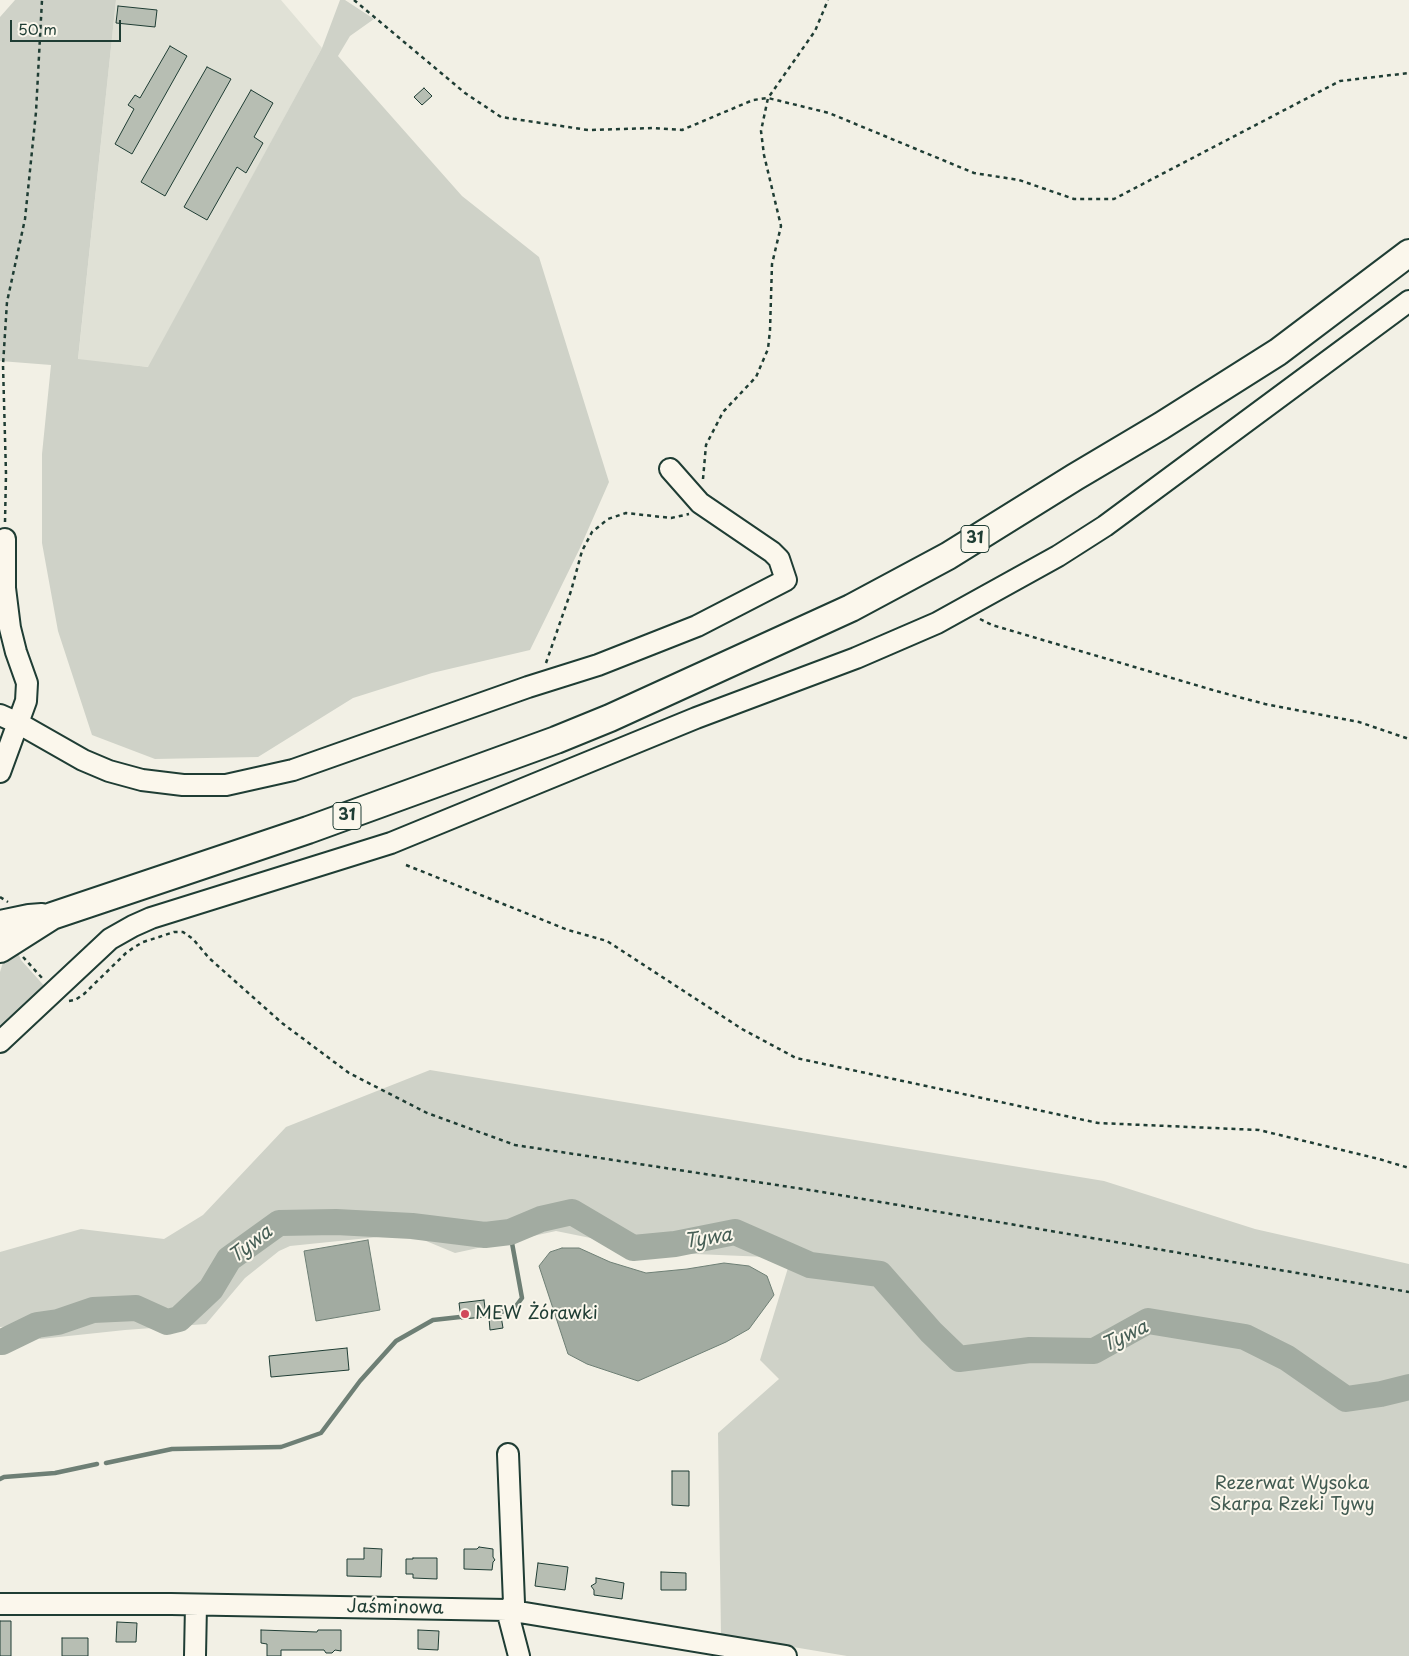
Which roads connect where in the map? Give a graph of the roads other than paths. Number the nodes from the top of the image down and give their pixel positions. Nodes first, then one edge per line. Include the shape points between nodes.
1 (1409, 253) edge
2 (1409, 301) edge
3 (670, 469) dead end
4 (5, 539) road end
5 (9, 719) edge
6 (0, 772) edge
7 (52, 916) junction
8 (0, 924) edge
9 (0, 949) edge
10 (0, 1042) edge
11 (508, 1454) dead end
12 (0, 1604) edge
13 (196, 1604) junction
14 (507, 1610) junction
15 (195, 1656) edge
16 (519, 1656) edge
17 (786, 1656) edge

1 - 7 main road, 31 via 1278,352 948,556 851,608 556,740 308,830
2 - 10 street via 1113,520 971,606 908,637 696,718 392,842 133,926 110,939
3 - 5 street via 700,503 772,552 786,580 688,630 598,665 293,770 226,785 183,785 109,772
4 - 5 street via 4,588 10,628 27,683 26,701
5 - 6 street
7 - 8 main road, 31
7 - 9 main road, 31
11 - 14 street via 514,1602
12 - 13 street, Jaśminowa
13 - 14 street, Jaśminowa
13 - 15 street
14 - 16 street
14 - 17 street, Jaśminowa

